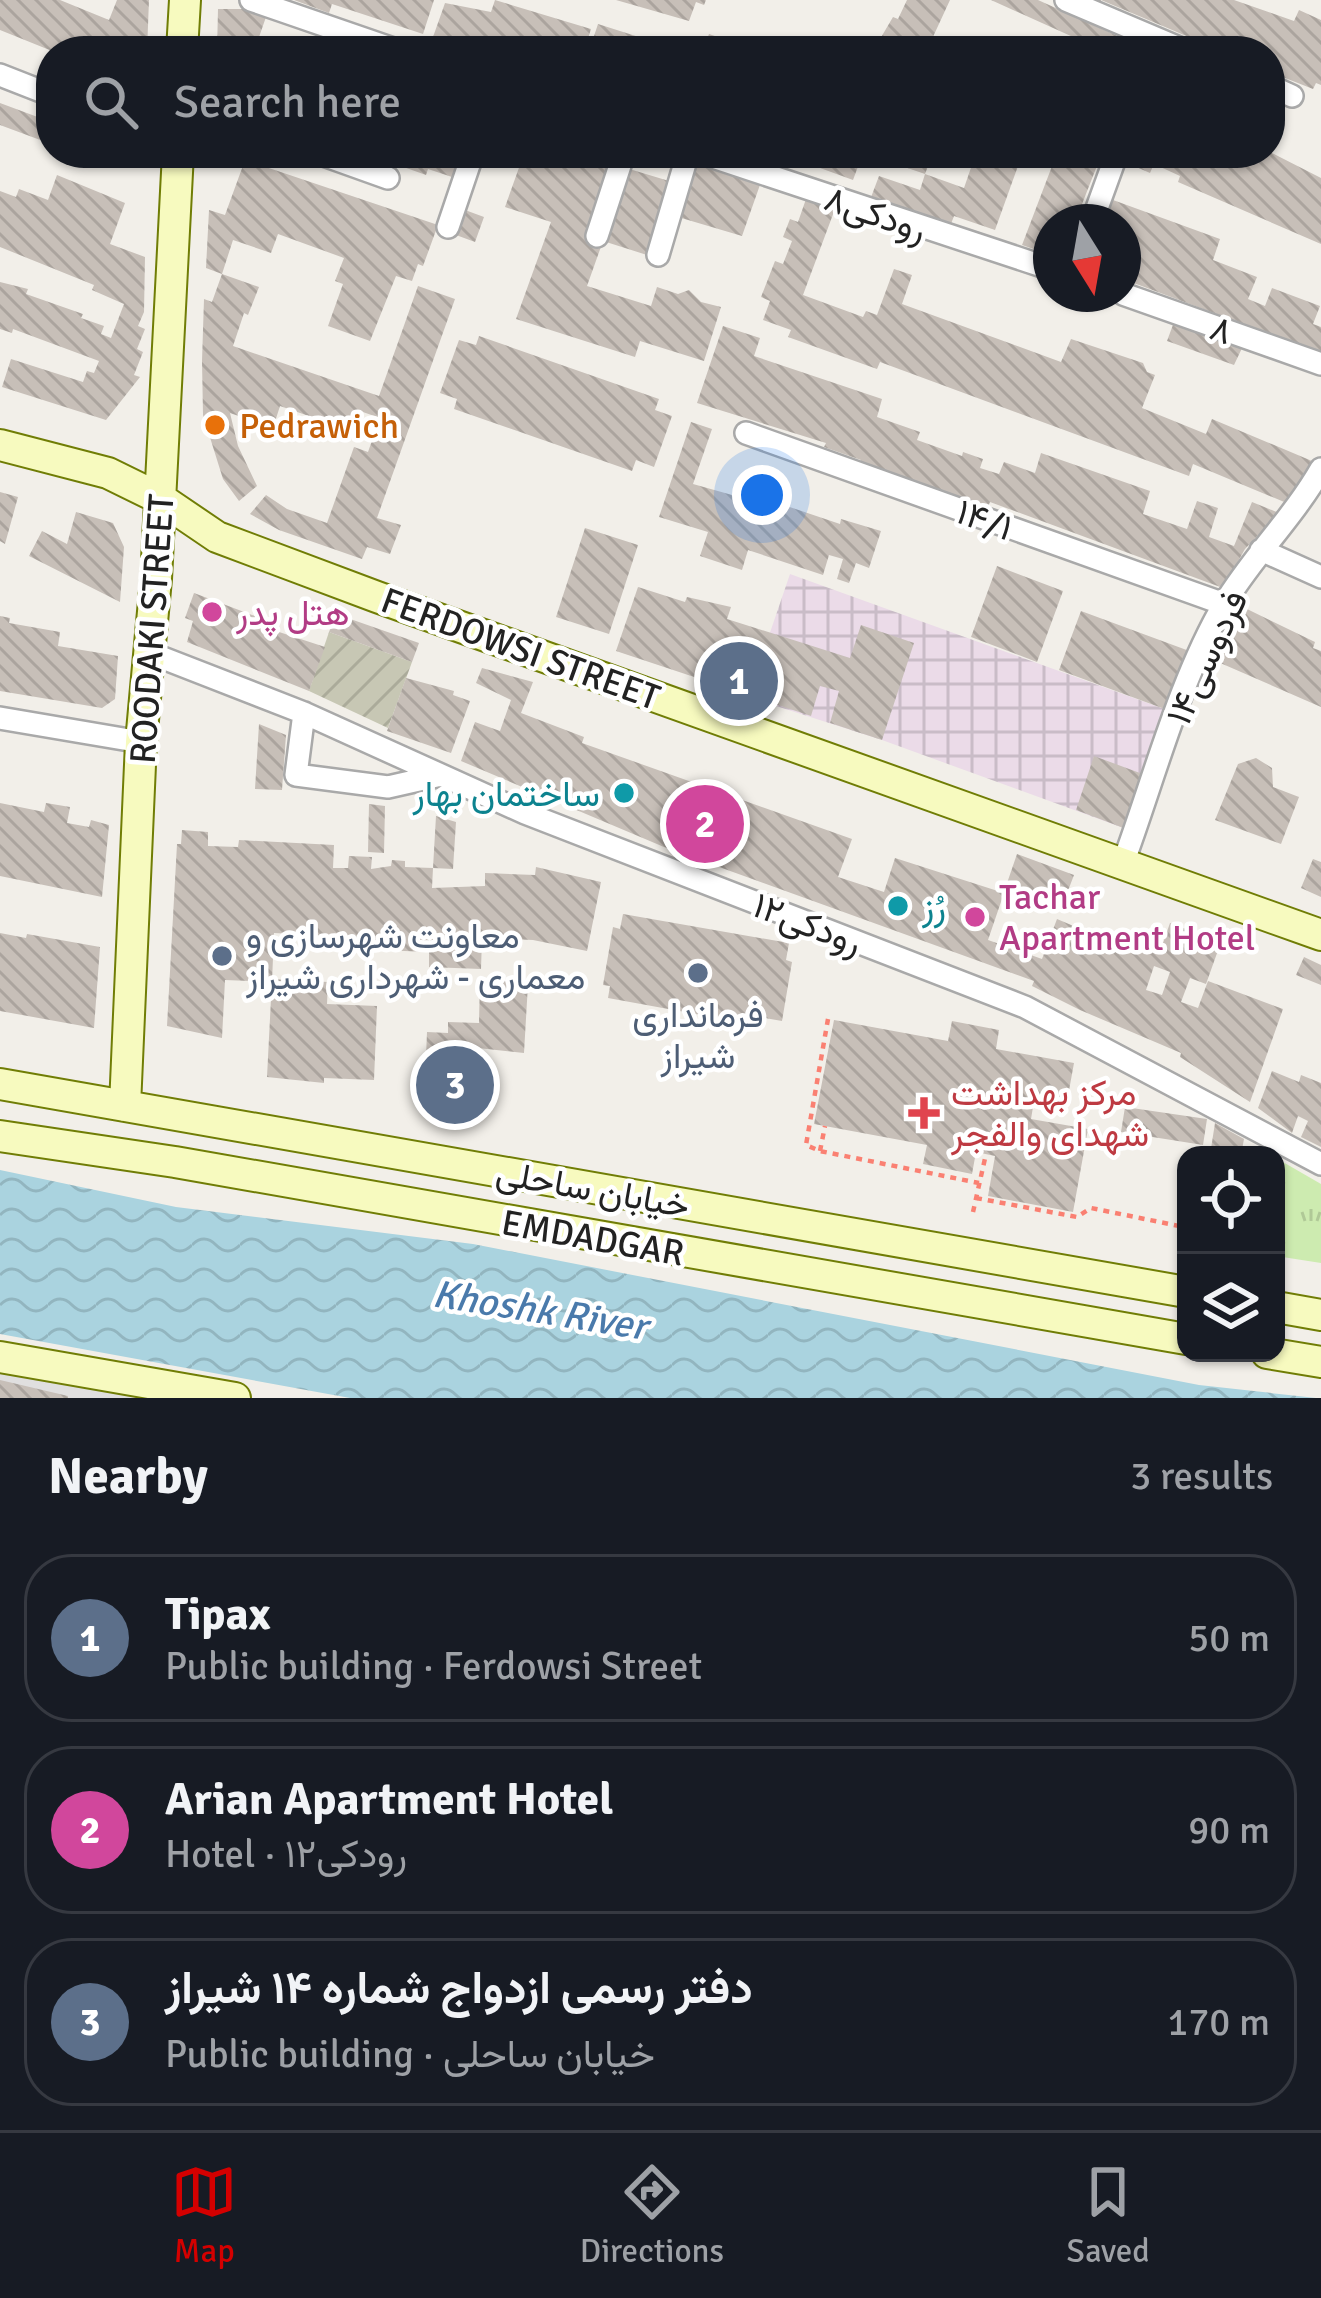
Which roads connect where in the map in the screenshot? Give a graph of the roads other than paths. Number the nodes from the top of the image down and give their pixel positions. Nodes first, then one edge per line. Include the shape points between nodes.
1 (185, 0) edge
2 (251, 0) edge
3 (1066, 0) edge
4 (183, 36) edge
5 (355, 36) edge
6 (1135, 36) edge
7 (0, 75) edge
8 (36, 89) edge
9 (1285, 93) edge
10 (1292, 96) dead end
11 (177, 168) edge
12 (360, 168) edge
13 (468, 168) edge
14 (618, 168) edge
15 (684, 168) edge
16 (746, 168) edge
17 (1112, 168) edge
18 (388, 178) dead end
19 (1099, 204) edge
20 (448, 227) dead end
21 (597, 236) dead end
22 (658, 255) dead end
23 (1033, 263) edge
24 (1141, 300) edge
25 (1321, 364) edge
26 (746, 434) dead end
27 (0, 445) edge
28 (1321, 469) edge
29 (161, 499) junction
30 (1261, 550) junction
31 (1321, 577) edge
32 (1224, 604) junction
33 (150, 652) junction
34 (304, 713) junction
35 (0, 718) edge
36 (141, 742) junction
37 (441, 775) junction
38 (1123, 863) junction
39 (1321, 934) edge
40 (0, 1084) edge
41 (124, 1106) junction
42 (0, 1136) edge
43 (1321, 1164) edge
44 (1177, 1290) edge
45 (1285, 1309) edge
46 (1321, 1315) edge
47 (1177, 1337) edge
48 (1285, 1356) edge
49 (0, 1357) edge
50 (1321, 1362) edge
51 (235, 1398) edge

1 - 4 main road
2 - 5 street
3 - 6 street
7 - 8 street
9 - 10 street
11 - 29 main road, ROODAKI STREET
12 - 18 street
13 - 20 street
14 - 21 street
15 - 22 street
16 - 23 street, رودکی۸
17 - 19 street
24 - 25 street, ۸
26 - 32 street, ۱۴/۱
27 - 29 main road, FERDOWSI STREET via 108,473
28 - 30 street, فردوسی۱۴
29 - 33 main road, ROODAKI STREET
29 - 38 main road, FERDOWSI STREET via 217,537
30 - 31 street
30 - 32 street, فردوسی۱۴
32 - 38 street, فردوسی۱۴
33 - 34 street, رودکی۱۲
33 - 36 main road, ROODAKI STREET
34 - 37 street, رودکی۱۲
34 - 37 street via 296,775 388,787
35 - 36 street
36 - 41 main road, ROODAKI STREET
37 - 43 street, رودکی۱۲ via 1025,1007
38 - 39 main road, FERDOWSI STREET
40 - 41 main road, خیابان ساحلی
41 - 44 main road, خیابان ساحلی
42 - 47 main road, EMDADGAR
45 - 46 main road
48 - 50 main road
49 - 51 main road

